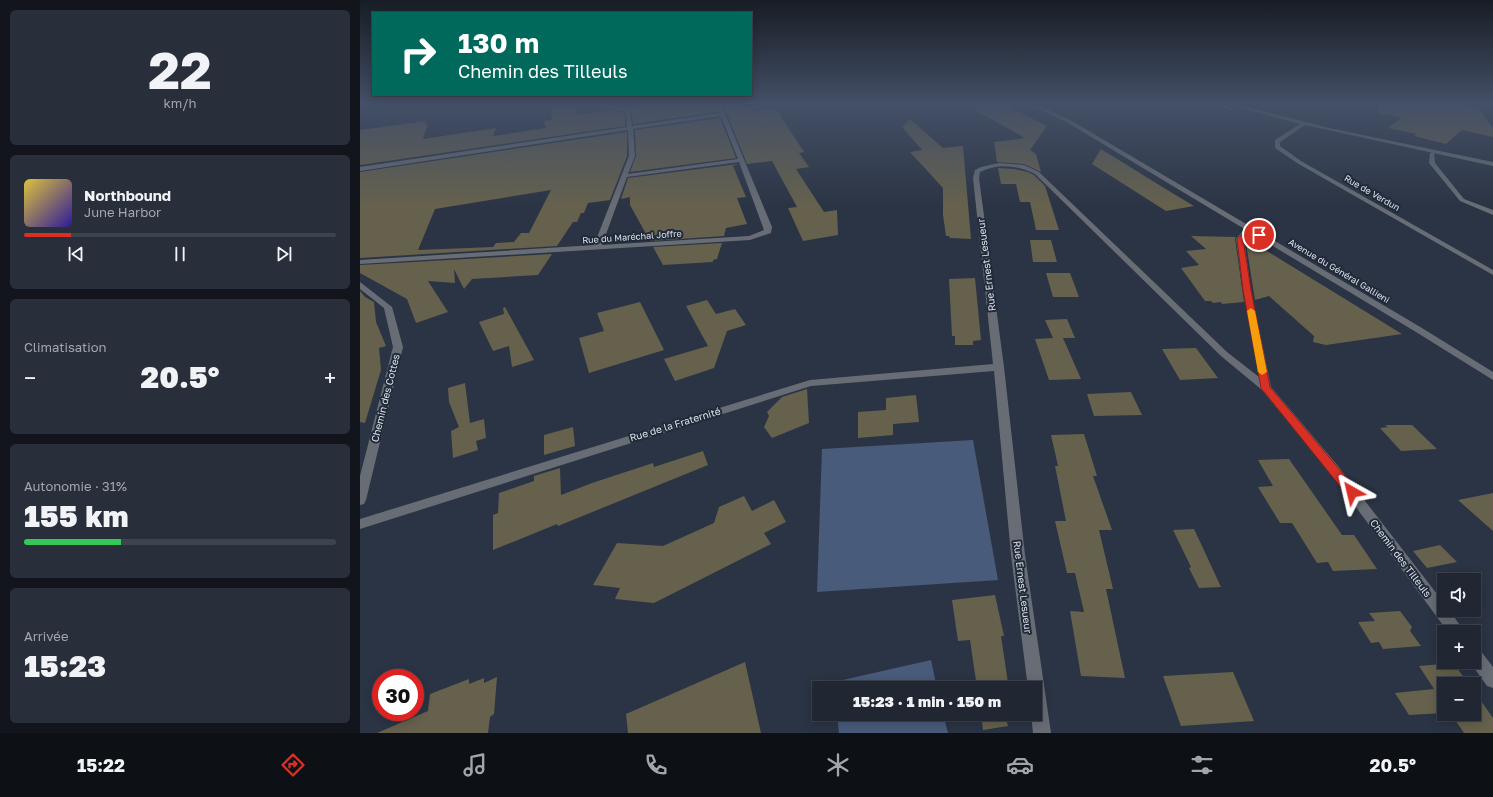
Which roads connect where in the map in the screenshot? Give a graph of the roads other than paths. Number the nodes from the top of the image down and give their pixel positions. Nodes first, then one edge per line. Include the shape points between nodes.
1 (558, 138) edge
2 (631, 138) edge
3 (733, 138) edge
4 (1097, 138) edge
5 (1282, 138) edge
6 (1359, 138) edge
7 (1363, 138) edge
8 (1432, 154) junction
9 (1462, 158) junction
10 (742, 160) junction
11 (1493, 164) edge
12 (360, 169) edge
13 (624, 176) junction
14 (1493, 213) edge
15 (1249, 229) junction
16 (598, 248) junction
17 (360, 262) edge
18 (1493, 273) edge
19 (360, 284) edge
20 (999, 367) junction
21 (1493, 377) edge
22 (1266, 388) junction
23 (360, 500) edge
24 (360, 524) edge
25 (1452, 625) edge
26 (1481, 664) edge
27 (1493, 680) edge
28 (1042, 733) edge

1 - 12 street
2 - 13 street via 632,156
3 - 10 street, Rue du Maréchal Joffre
4 - 15 street, Avenue du Général Gallieni
5 - 18 street, Rue de Verdun via 1277,141 1277,147 1281,152
6 - 8 street
7 - 9 street
8 - 9 street
8 - 14 street via 1432,163 1459,198
9 - 11 street
10 - 13 street
10 - 16 street, Rue du Maréchal Joffre via 768,227 764,234 750,238
13 - 16 street
15 - 21 street, Avenue du Général Gallieni
15 - 22 street, Chemin des Tilleuls via 1240,239
16 - 17 street, Rue du Maréchal Joffre
19 - 23 street, Chemin des Cottes via 388,307 398,348
20 - 22 street, Rue Ernest Lesueur via 976,178 980,169 1015,164 1026,166 1037,173 1224,354
20 - 24 street, Rue de la Fraternité via 810,382
20 - 28 street, Rue Ernest Lesueur via 1018,555
22 - 25 street, Chemin des Tilleuls via 1334,469
26 - 27 street

